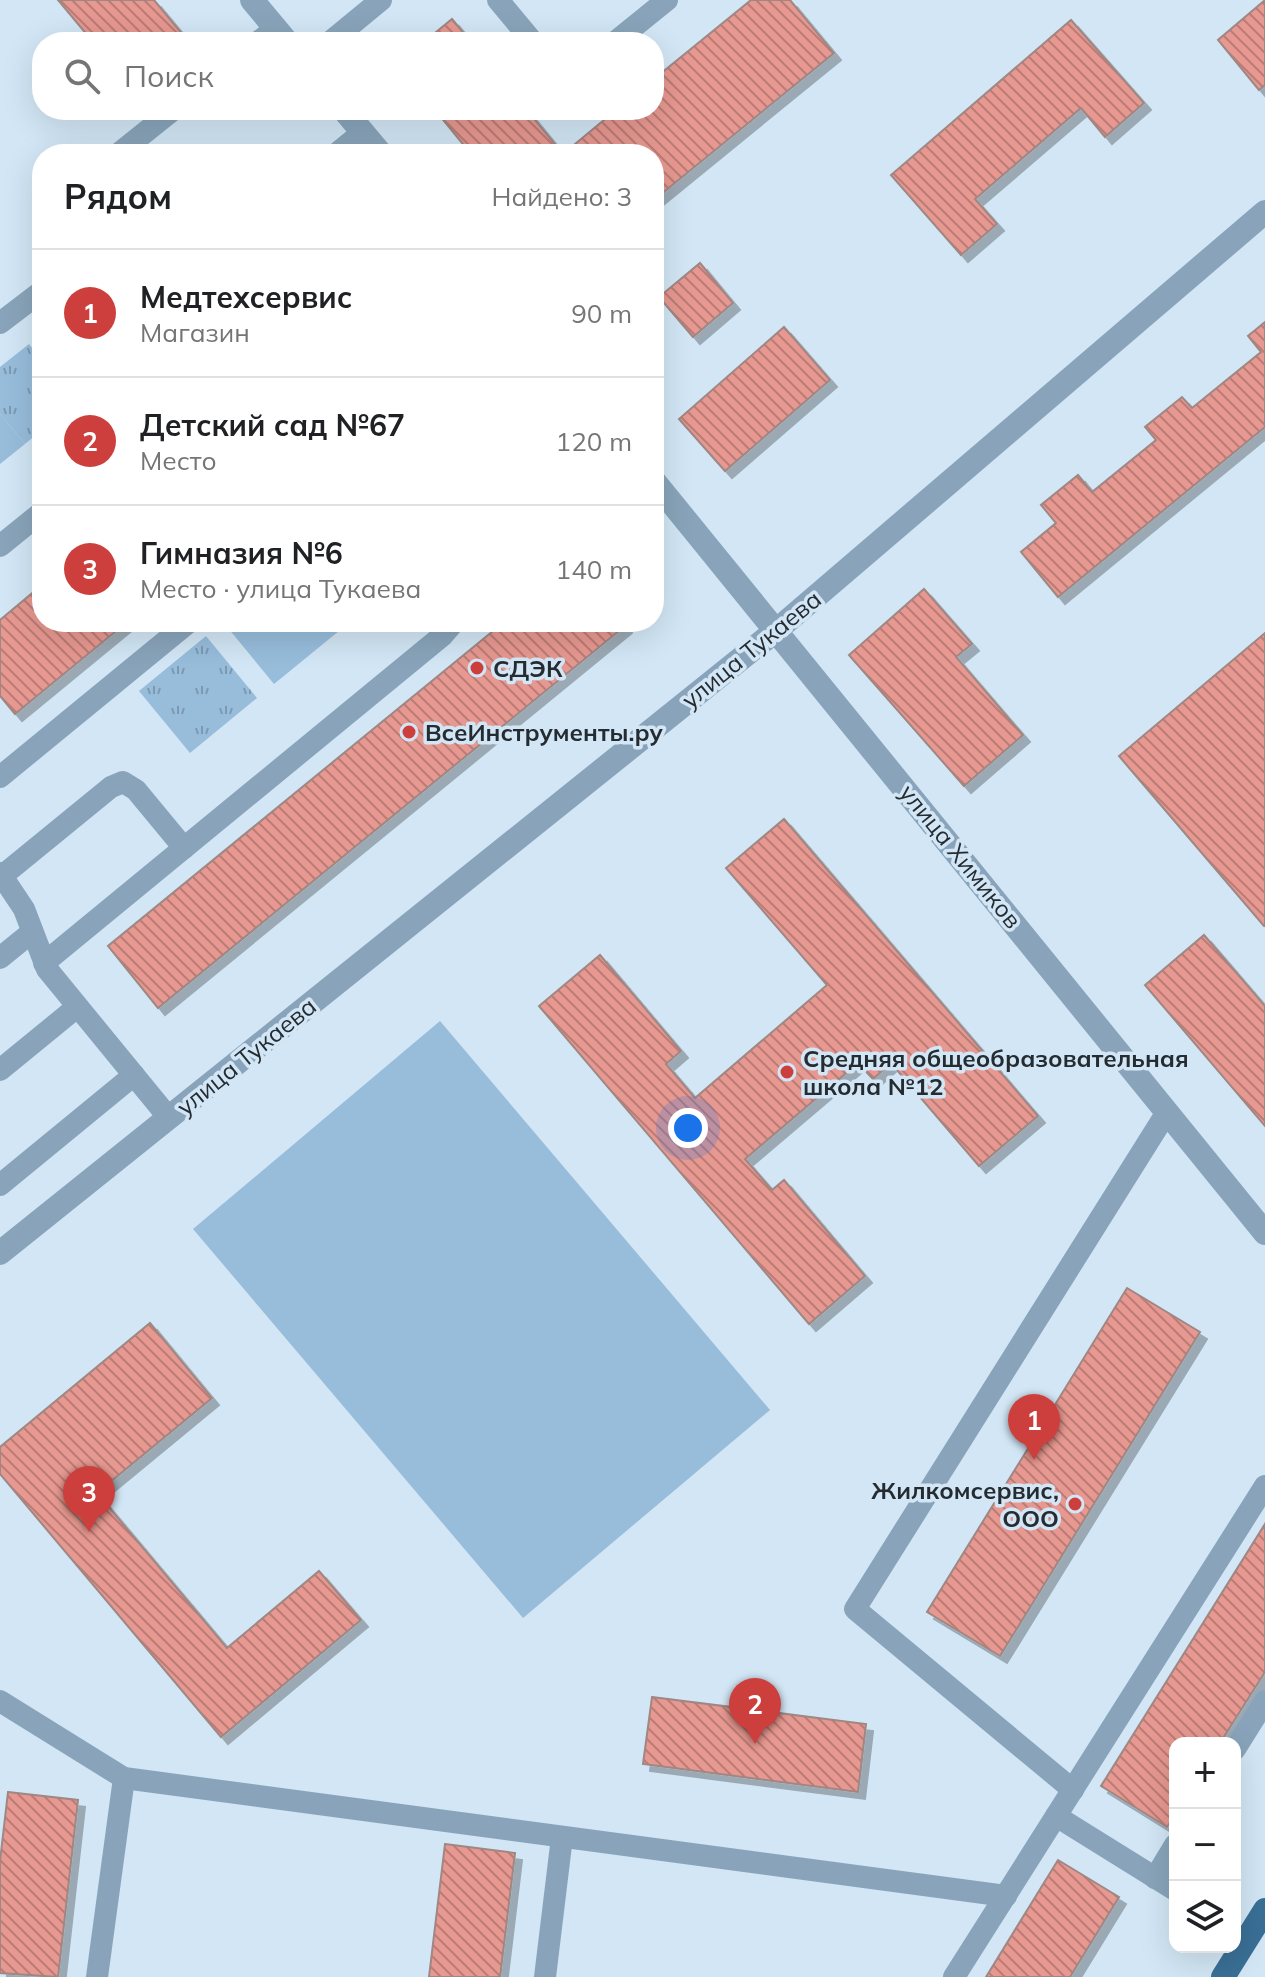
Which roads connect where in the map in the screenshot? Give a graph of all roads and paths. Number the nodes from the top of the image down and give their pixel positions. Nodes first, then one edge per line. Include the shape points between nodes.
1 (252, 0) edge
2 (381, 0) edge
3 (498, 0) edge
4 (667, 0) edge
5 (271, 32) edge
6 (342, 32) edge
7 (525, 32) edge
8 (627, 32) edge
9 (160, 120) edge
10 (353, 120) edge
11 (363, 132) junction
12 (130, 144) edge
13 (348, 144) edge
14 (373, 144) edge
15 (1265, 212) edge
16 (32, 299) edge
17 (0, 323) edge
18 (664, 493) edge
19 (32, 520) edge
20 (0, 546) edge
21 (778, 629) junction
22 (177, 632) edge
23 (445, 632) edge
24 (0, 777) edge
25 (184, 848) junction
26 (1, 875) edge
27 (32, 932) junction
28 (0, 958) edge
29 (44, 963) junction
30 (77, 1007) junction
31 (0, 1070) edge
32 (134, 1075) junction
33 (1167, 1112) junction
34 (169, 1118) junction
35 (0, 1185) edge
36 (1265, 1233) edge
37 (0, 1253) edge
38 (1265, 1486) edge
39 (0, 1701) edge
40 (1265, 1701) edge
41 (1241, 1739) edge
42 (124, 1778) junction
43 (1073, 1790) junction
44 (1056, 1816) junction
45 (562, 1837) junction
46 (1169, 1855) edge
47 (1155, 1878) junction
48 (1169, 1886) edge
49 (1006, 1896) junction
50 (1265, 1910) edge
51 (1242, 1932) edge
52 (97, 1977) edge
53 (545, 1977) edge
54 (954, 1977) edge
55 (1223, 1977) edge

1 - 5 street
2 - 6 lane
3 - 7 lane
4 - 8 lane
9 - 12 lane
10 - 11 street
11 - 13 lane
11 - 14 street
15 - 21 street, улица Тукаева
16 - 17 lane
18 - 21 street, улица Химиков
19 - 20 lane
21 - 33 street, улица Химиков
21 - 34 street, улица Тукаева
22 - 24 lane
23 - 25 lane
25 - 26 lane via 136,790 123,782
25 - 29 lane
26 - 27 lane
27 - 28 lane
27 - 29 lane
29 - 30 lane
30 - 31 lane
30 - 32 lane
32 - 34 lane
32 - 35 lane
33 - 36 street, улица Химиков
33 - 43 lane via 855,1609
34 - 37 street, улица Тукаева
38 - 43 lane
39 - 42 lane
40 - 41 lane
42 - 45 lane
42 - 52 lane
43 - 44 lane
44 - 47 lane
44 - 49 lane
45 - 49 lane
45 - 53 lane
46 - 47 lane
47 - 48 lane
49 - 54 lane
50 - 51 main road
51 - 55 main road

